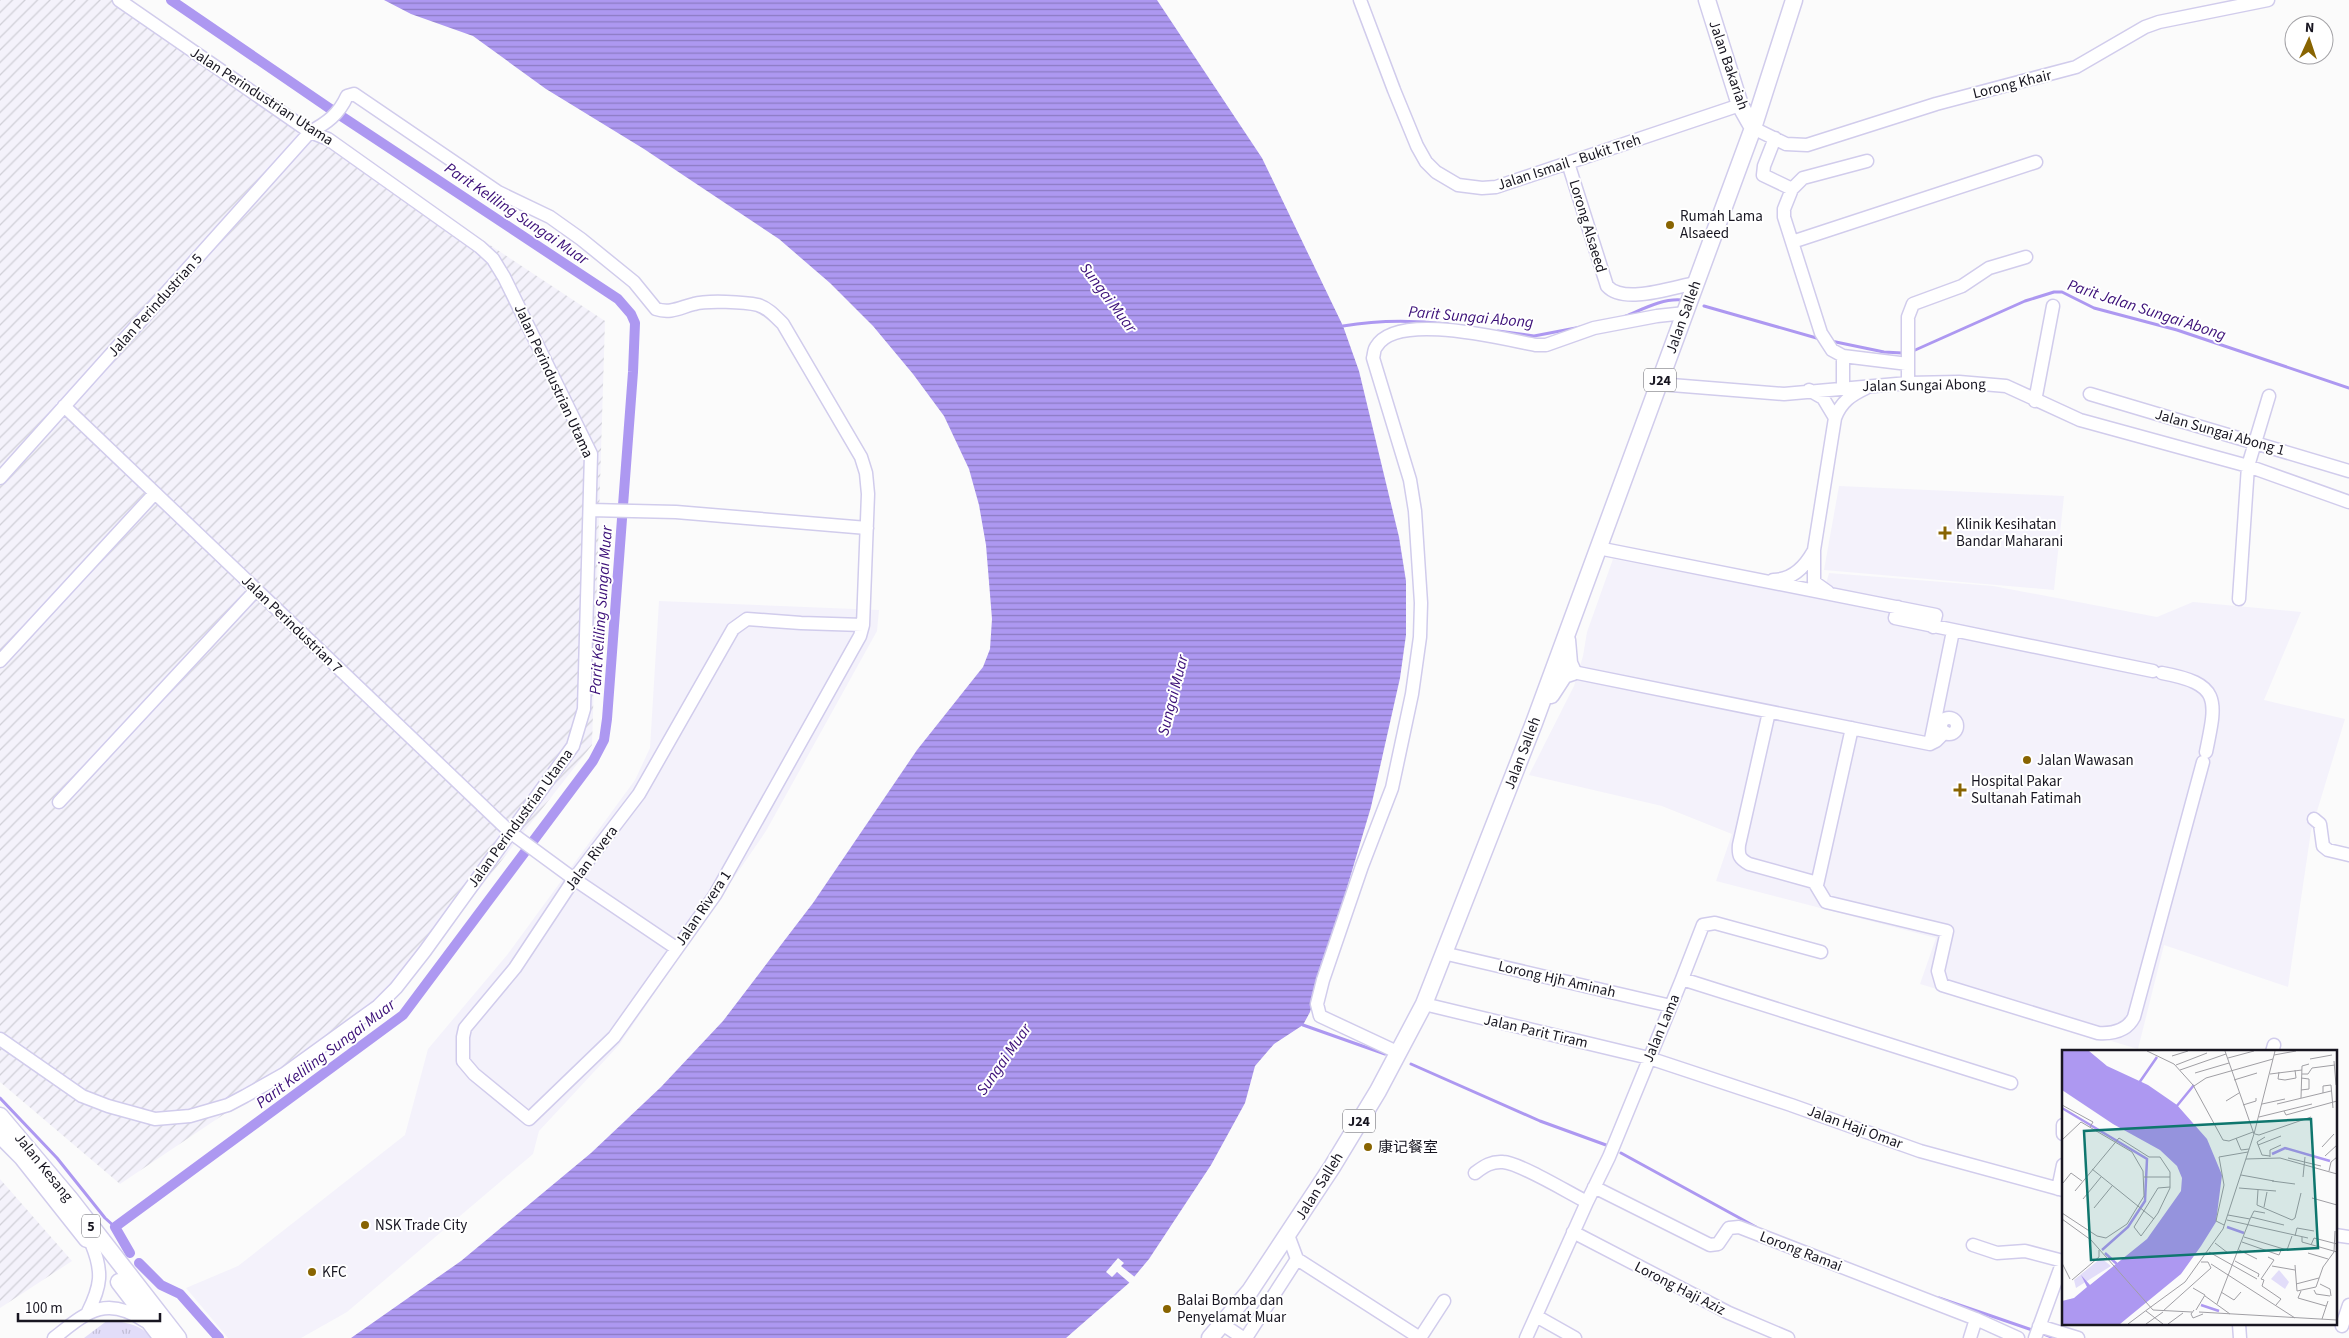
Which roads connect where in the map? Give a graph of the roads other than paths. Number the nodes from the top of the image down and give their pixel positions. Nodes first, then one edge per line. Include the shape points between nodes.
1 (119, 0) edge
2 (1360, 0) edge
3 (1707, 0) edge
4 (1794, 0) edge
5 (2268, 0) edge
6 (1766, 89) junction
7 (1740, 105) junction
8 (1753, 128) junction
9 (310, 132) junction
10 (1775, 138) junction
11 (1867, 161) dead end
12 (2036, 162) dead end
13 (1568, 163) junction
14 (1792, 189) junction
15 (1792, 242) junction
16 (2026, 257) dead end
17 (1696, 283) junction
18 (2053, 306) dead end
19 (1685, 314) junction
20 (1843, 356) junction
21 (1908, 364) junction
22 (1908, 383) junction
23 (1659, 384) junction
24 (1873, 385) junction
25 (1843, 387) junction
26 (1809, 390) junction
27 (2090, 394) dead end
28 (2269, 396) dead end
29 (2035, 401) junction
30 (64, 406) junction
31 (1835, 418) junction
32 (2255, 443) junction
33 (2248, 466) junction
34 (2349, 470) edge
35 (0, 478) edge
36 (155, 493) junction
37 (2349, 502) edge
38 (590, 510) junction
39 (867, 528) junction
40 (1598, 548) junction
41 (1814, 550) junction
42 (1763, 580) junction
43 (256, 590) junction
44 (1832, 594) junction
45 (2239, 599) dead end
46 (864, 625) junction
47 (1953, 631) junction
48 (1567, 632) junction
49 (0, 661) edge
50 (1573, 672) junction
51 (1769, 712) junction
52 (1538, 714) junction
53 (1852, 728) junction
54 (59, 802) dead end
55 (2314, 819) dead end
56 (516, 836) junction
57 (2349, 855) edge
58 (574, 879) junction
59 (1817, 885) junction
60 (676, 948) junction
61 (1821, 952) dead end
62 (1443, 953) junction
63 (1682, 979) junction
64 (1424, 1004) junction
65 (1671, 1006) junction
66 (0, 1039) edge
67 (1398, 1052) junction
68 (1649, 1058) junction
69 (2011, 1083) dead end
70 (490, 1086) joint
71 (0, 1116) edge
72 (0, 1135) edge
73 (1476, 1173) dead end
74 (2062, 1173) edge
75 (1594, 1187) junction
76 (2060, 1189) edge
77 (1587, 1202) junction
78 (1573, 1232) junction
79 (1288, 1235) junction
80 (2336, 1235) edge
81 (2349, 1237) edge
82 (92, 1245) junction
83 (1973, 1245) dead end
84 (1297, 1259) junction
85 (2062, 1261) edge
86 (2062, 1264) edge
87 (1444, 1301) dead end
88 (2349, 1305) edge
89 (88, 1312) junction
90 (1536, 1316) junction
91 (1976, 1319) junction
92 (1222, 1324) junction
93 (151, 1325) junction
94 (2342, 1326) edge
95 (2037, 1333) edge
96 (54, 1338) edge
97 (162, 1338) edge
98 (178, 1338) edge
99 (1210, 1338) edge
100 (1245, 1338) edge
101 (1420, 1338) edge
102 (1526, 1338) edge
103 (1575, 1338) edge
104 (1788, 1338) edge
105 (1970, 1338) edge
106 (2018, 1338) edge
107 (2078, 1338) edge

1 - 9 street, Jalan Perindustrian Utama
2 - 13 street, Jalan Ismail - Bukit Treh via 1417,146 1436,172 1458,185 1482,188 1496,187
3 - 7 main road, Jalan Bakariah
4 - 6 main road, J24
5 - 10 street, Lorong Khair via 2160,22 2145,27 2076,67 1936,104 1807,145 1786,144
6 - 7 main road via 1750,104
6 - 8 main road, J24
7 - 8 main road, Jalan Bakariah
7 - 13 street, Jalan Ismail - Bukit Treh
8 - 10 street, Lorong Khair
8 - 17 main road, Jalan Salleh / J24
9 - 30 street, Jalan Perindustrian 5
9 - 38 street, Jalan Perindustrian Utama via 328,139 480,246 493,260 591,454
9 - 39 street, Jalan Perindustrian 5 via 333,118 347,96 354,94 498,192 550,217 581,239 634,282 656,309 674,311 699,303 749,304 772,313 782,324 861,457 868,487
10 - 14 street via 1763,175
11 - 14 street via 1803,178
12 - 15 street
13 - 17 street, Lorong Alsaeed via 1607,286 1612,291 1632,296
14 - 15 street via 1783,213
15 - 20 street via 1820,333 1828,345
16 - 21 street via 1989,268 1962,286 1912,304 1908,317
17 - 19 main road, Jalan Salleh / J24
18 - 29 street
19 - 23 main road, Jalan Salleh / J24
19 - 67 street via 1594,328 1546,345 1441,329 1391,334 1376,347 1373,358 1410,480 1415,511 1420,637 1412,694 1392,788 1323,980 1317,1008 1326,1020
20 - 21 street
20 - 25 street
21 - 22 street
22 - 24 street, Jalan Sungai Abong
22 - 29 street, Jalan Sungai Abong via 1985,383 2006,386
23 - 26 street, Jalan Sungai Abong via 1770,393
23 - 40 main road, Jalan Salleh / J24
24 - 25 street, Jalan Sungai Abong
24 - 31 street via 1851,395
25 - 26 street, Jalan Sungai Abong
26 - 31 street via 1828,403
27 - 32 street, Jalan Sungai Abong 1
28 - 32 street
29 - 33 street, Jalan Sungai Abong via 2080,420
30 - 35 street, Jalan Perindustrian 5
30 - 36 street, Jalan Perindustrian 7
31 - 41 street
32 - 33 street
32 - 34 street, Jalan Sungai Abong 1
33 - 37 street, Jalan Sungai Abong
33 - 45 street
36 - 43 street, Jalan Perindustrian 7
36 - 49 street
38 - 39 street via 676,512
38 - 56 street, Jalan Perindustrian Utama via 584,709 573,746
39 - 46 street
40 - 42 street
40 - 48 main road, Jalan Salleh / J24
41 - 42 street via 1798,572 1778,580
41 - 44 street via 1814,582
42 - 44 street
43 - 54 street
43 - 56 street, Jalan Perindustrian 7
44 - 47 street via 1896,613 1936,615 1933,627
46 - 58 street, Jalan Rivera via 743,620 733,629 639,794
46 - 60 street, Jalan Rivera 1 via 715,895
47 - 53 street via 1941,725 1930,744
47 - 59 street via 2182,676 2199,683 2210,695 2213,716 2205,757 2134,1018 2117,1032 2098,1032 1942,985 1938,972 1947,932 1826,902
48 - 50 main road via 1568,662
48 - 52 main road, Jalan Salleh / J24
50 - 51 street
50 - 52 main road via 1564,675
51 - 53 street
51 - 59 street via 1738,855 1749,864 1810,880
52 - 62 main road, Jalan Salleh / J24
53 - 59 street
55 - 57 street via 2320,824 2323,846
56 - 58 street, Jalan Perindustrian 7
56 - 66 street, Jalan Perindustrian Utama via 396,988 378,1006 284,1074 228,1105 173,1119 155,1119 128,1112 82,1096
58 - 60 street, Jalan Perindustrian 7
58 - 70 street, Jalan Rivera via 515,968 465,1028 463,1061
60 - 70 street, Jalan Rivera 1 via 614,1037 529,1119
61 - 63 street via 1707,923 1703,925
62 - 64 main road, Jalan Salleh / J24
62 - 65 street, Lorong Hjh Aminah
63 - 65 street, Jalan Lama
63 - 69 street, Jalan Lama
64 - 67 main road, Jalan Salleh / J24
64 - 68 street, Jalan Parit Tiram
65 - 68 street, Jalan Lama
67 - 79 main road, Jalan Salleh / J24 via 1378,1091
68 - 75 street, Jalan Lama
68 - 76 street, Jalan Haji Omar via 1920,1151
71 - 98 main road, Jalan Kesang / 5 via 70,1199
72 - 82 main road, Jalan Kesang / 5
73 - 77 street via 1495,1162 1511,1163
74 - 76 street
75 - 77 street, Jalan Lama
75 - 91 street, Lorong Ramai via 1710,1244 1718,1244 1729,1228 1739,1226
77 - 78 street, Jalan Lama
78 - 90 street, Jalan Lama
78 - 104 street, Lorong Haji Aziz via 1729,1313
79 - 84 street
79 - 92 main road, Jalan Salleh / J24 via 1250,1291
80 - 81 street
82 - 89 street via 100,1278
82 - 93 main road, Jalan Kesang / 5
83 - 85 street via 1996,1253 2025,1251
84 - 100 street
84 - 101 street
86 - 95 street
87 - 101 street
88 - 94 street
89 - 93 street via 117,1308 133,1312
89 - 96 street
90 - 102 street, Jalan Lama
90 - 103 street
91 - 105 street
91 - 106 street, Lorong Ramai
92 - 99 main road, Jalan Salleh / J24
92 - 100 street
93 - 97 main road, Jalan Kesang / 5
95 - 107 street

